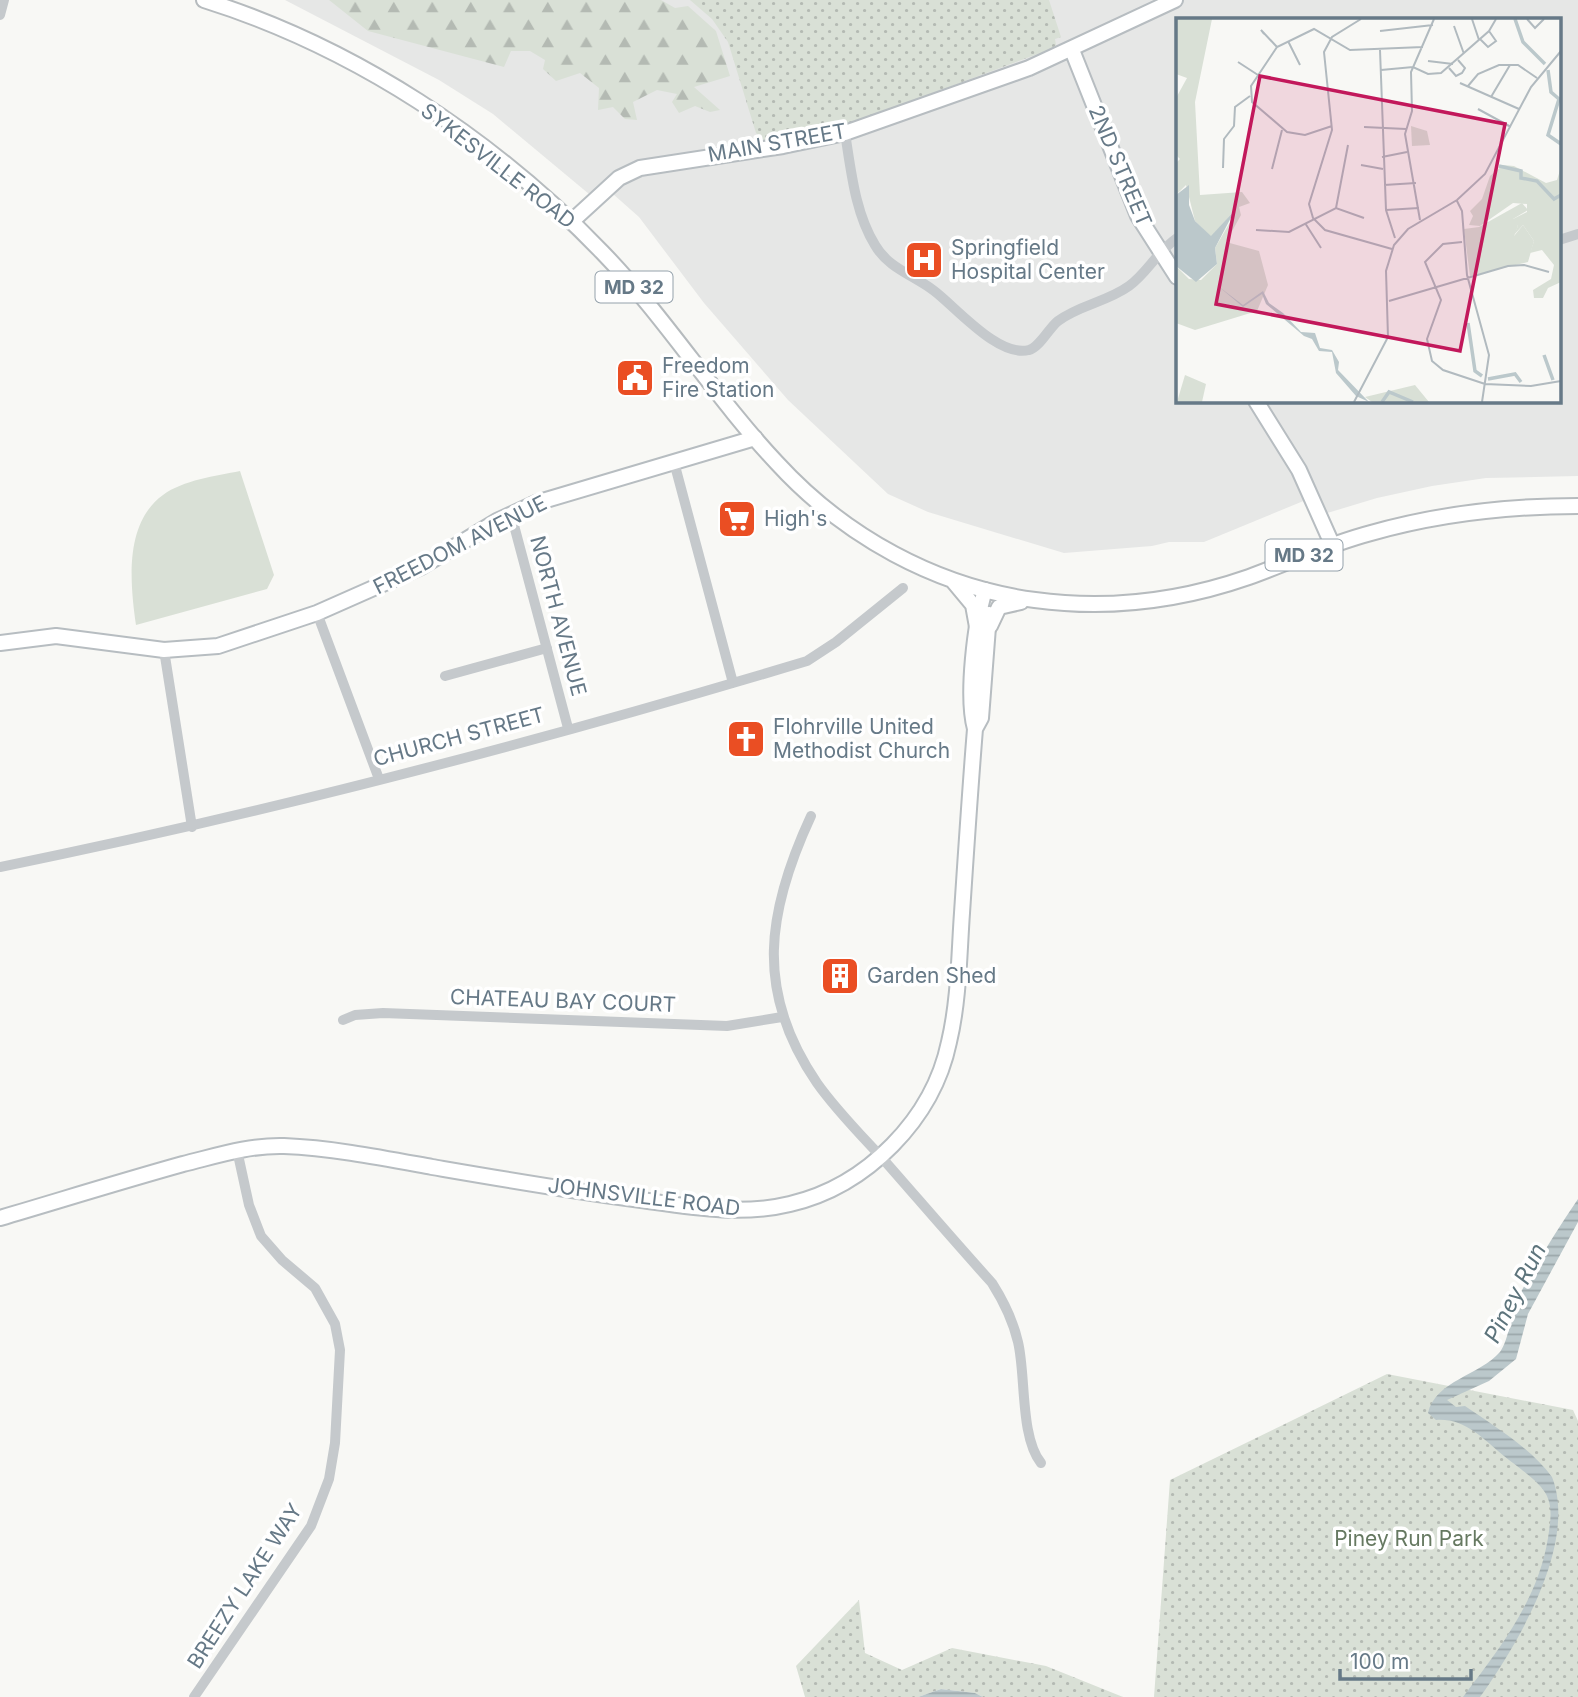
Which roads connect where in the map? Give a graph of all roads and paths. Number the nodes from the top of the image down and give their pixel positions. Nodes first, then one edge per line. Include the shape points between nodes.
1 (4, 0) edge
2 (204, 0) edge
3 (1175, 0) edge
4 (0, 15) edge
5 (1072, 50) junction
6 (845, 133) junction
7 (571, 222) junction
8 (1578, 234) edge
9 (1176, 239) edge
10 (1560, 240) edge
11 (1158, 251) junction
12 (1176, 276) edge
13 (1257, 402) edge
14 (755, 438) junction
15 (674, 462) junction
16 (1578, 506) edge
17 (511, 514) junction
18 (1332, 544) junction
19 (952, 580) junction
20 (903, 587) dead end
21 (985, 590) junction
22 (1031, 600) junction
23 (317, 613) junction
24 (983, 627) junction
25 (0, 643) edge
26 (547, 648) junction
27 (164, 650) junction
28 (445, 676) dead end
29 (733, 683) junction
30 (568, 728) junction
31 (379, 779) junction
32 (811, 816) dead end
33 (192, 827) junction
34 (0, 867) edge
35 (782, 1017) junction
36 (343, 1020) dead end
37 (237, 1150) junction
38 (881, 1157) junction
39 (0, 1218) edge
40 (1041, 1463) dead end
41 (194, 1697) edge

1 - 4 street
2 - 7 street, SYKESVILLE ROAD / MD 32 via 305,40 393,86 459,130
3 - 5 street, MAIN STREET
5 - 6 street, MAIN STREET
5 - 11 street, 2ND STREET via 1124,184
6 - 7 street, MAIN STREET via 640,168 619,178
6 - 11 street via 863,220 883,257 931,288 1004,347 1033,349 1049,327 1069,313 1102,302 1130,285
7 - 14 street, SYKESVILLE ROAD / MD 32 via 652,308
8 - 10 street
9 - 11 street
11 - 12 street, 2ND STREET
13 - 18 street via 1299,470
14 - 15 street, FREEDOM AVENUE
14 - 19 street, SYKESVILLE ROAD / MD 32 via 803,488 855,530 884,549
15 - 17 street, FREEDOM AVENUE
15 - 29 street
16 - 18 street, SYKESVILLE ROAD / MD 32 via 1455,514
17 - 23 street, FREEDOM AVENUE via 421,567
17 - 26 street, NORTH AVENUE
18 - 22 street, SYKESVILLE ROAD / MD 32 via 1251,576 1181,596 1110,604
19 - 21 street, SYKESVILLE ROAD / MD 32
19 - 24 street via 973,605
20 - 29 street, CHURCH STREET via 816,656
21 - 22 street, SYKESVILLE ROAD / MD 32
21 - 24 street, JOHNSVILLE ROAD
22 - 24 street via 999,607
23 - 27 street, FREEDOM AVENUE via 218,646
23 - 31 street
24 - 38 street, JOHNSVILLE ROAD via 971,707 975,729 949,1044 928,1097
25 - 27 street, FREEDOM AVENUE via 56,636
26 - 28 street
26 - 30 street, NORTH AVENUE
27 - 33 street
29 - 30 street, CHURCH STREET
30 - 31 street, CHURCH STREET
31 - 33 street, CHURCH STREET
32 - 35 street via 782,887 774,923 773,958
33 - 34 street, CHURCH STREET
35 - 36 street, CHATEAU BAY COURT via 727,1026 383,1013
35 - 38 street via 816,1082
37 - 38 street, JOHNSVILLE ROAD via 314,1149 614,1197 739,1211 790,1204 820,1194
37 - 39 street, JOHNSVILLE ROAD
37 - 41 street, BREEZY LAKE WAY via 261,1236 315,1288 335,1324 340,1350 335,1443 329,1479 311,1526
38 - 40 street via 992,1283 1004,1303 1018,1343 1032,1446

